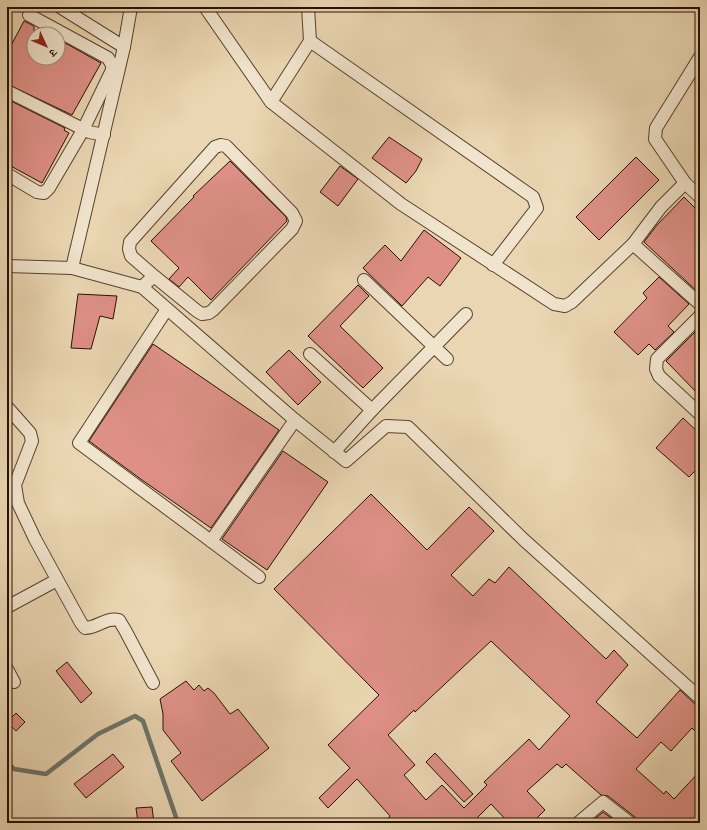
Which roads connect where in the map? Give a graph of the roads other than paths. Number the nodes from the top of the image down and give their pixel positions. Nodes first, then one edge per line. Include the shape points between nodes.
1 (60, 7) edge
2 (131, 7) edge
3 (205, 7) edge
4 (308, 7) edge
5 (29, 15) dead end
6 (310, 41) junction
7 (124, 47) junction
8 (700, 57) edge
9 (7, 91) edge
10 (271, 102) junction
11 (83, 130) junction
12 (104, 135) junction
13 (7, 174) edge
14 (685, 183) junction
15 (700, 197) edge
16 (633, 244) junction
17 (493, 265) junction
18 (7, 266) edge
19 (72, 268) junction
20 (154, 276) junction
21 (364, 280) dead end
22 (142, 287) junction
23 (700, 304) edge
24 (168, 309) junction
25 (466, 314) dead end
26 (700, 316) edge
27 (435, 347) junction
28 (310, 354) dead end
29 (447, 359) dead end
30 (7, 407) edge
31 (372, 410) junction
32 (700, 414) edge
33 (295, 420) junction
34 (334, 452) junction
35 (7, 487) edge
36 (7, 498) edge
37 (210, 541) junction
38 (259, 577) dead end
39 (57, 580) junction
40 (7, 607) edge
41 (7, 669) edge
42 (14, 682) dead end
43 (153, 683) dead end
44 (700, 698) edge
45 (578, 823) edge
46 (630, 823) edge

1 - 7 street
2 - 7 street
3 - 10 street
4 - 6 street
5 - 11 street via 108,58 112,65 112,70
6 - 10 street
6 - 17 street via 533,197 537,208
7 - 12 street
8 - 14 street via 656,128 655,139
9 - 11 street
10 - 17 street via 401,204
11 - 12 street
11 - 13 street via 44,193 37,192
12 - 19 street
14 - 15 street
14 - 16 street via 661,207
16 - 17 street via 572,302 564,306 554,304
16 - 23 street
18 - 19 street
19 - 22 street
20 - 20 street via 131,256 130,242 215,147 226,146 292,213 296,221 209,313 202,314 197,311
20 - 22 street
21 - 27 street
22 - 24 street
24 - 33 street
24 - 37 street via 79,443
25 - 27 street
26 - 32 street via 657,359 656,369 659,376
27 - 29 street
27 - 31 street
28 - 31 street
30 - 39 street via 30,433 32,441 15,485 18,503
31 - 34 street
33 - 34 street
33 - 37 street
34 - 44 street via 346,461 386,426 408,427 524,540
35 - 36 street
37 - 38 street
39 - 40 street
39 - 43 street via 84,628 112,619 119,620
41 - 42 street
45 - 46 street via 603,802

